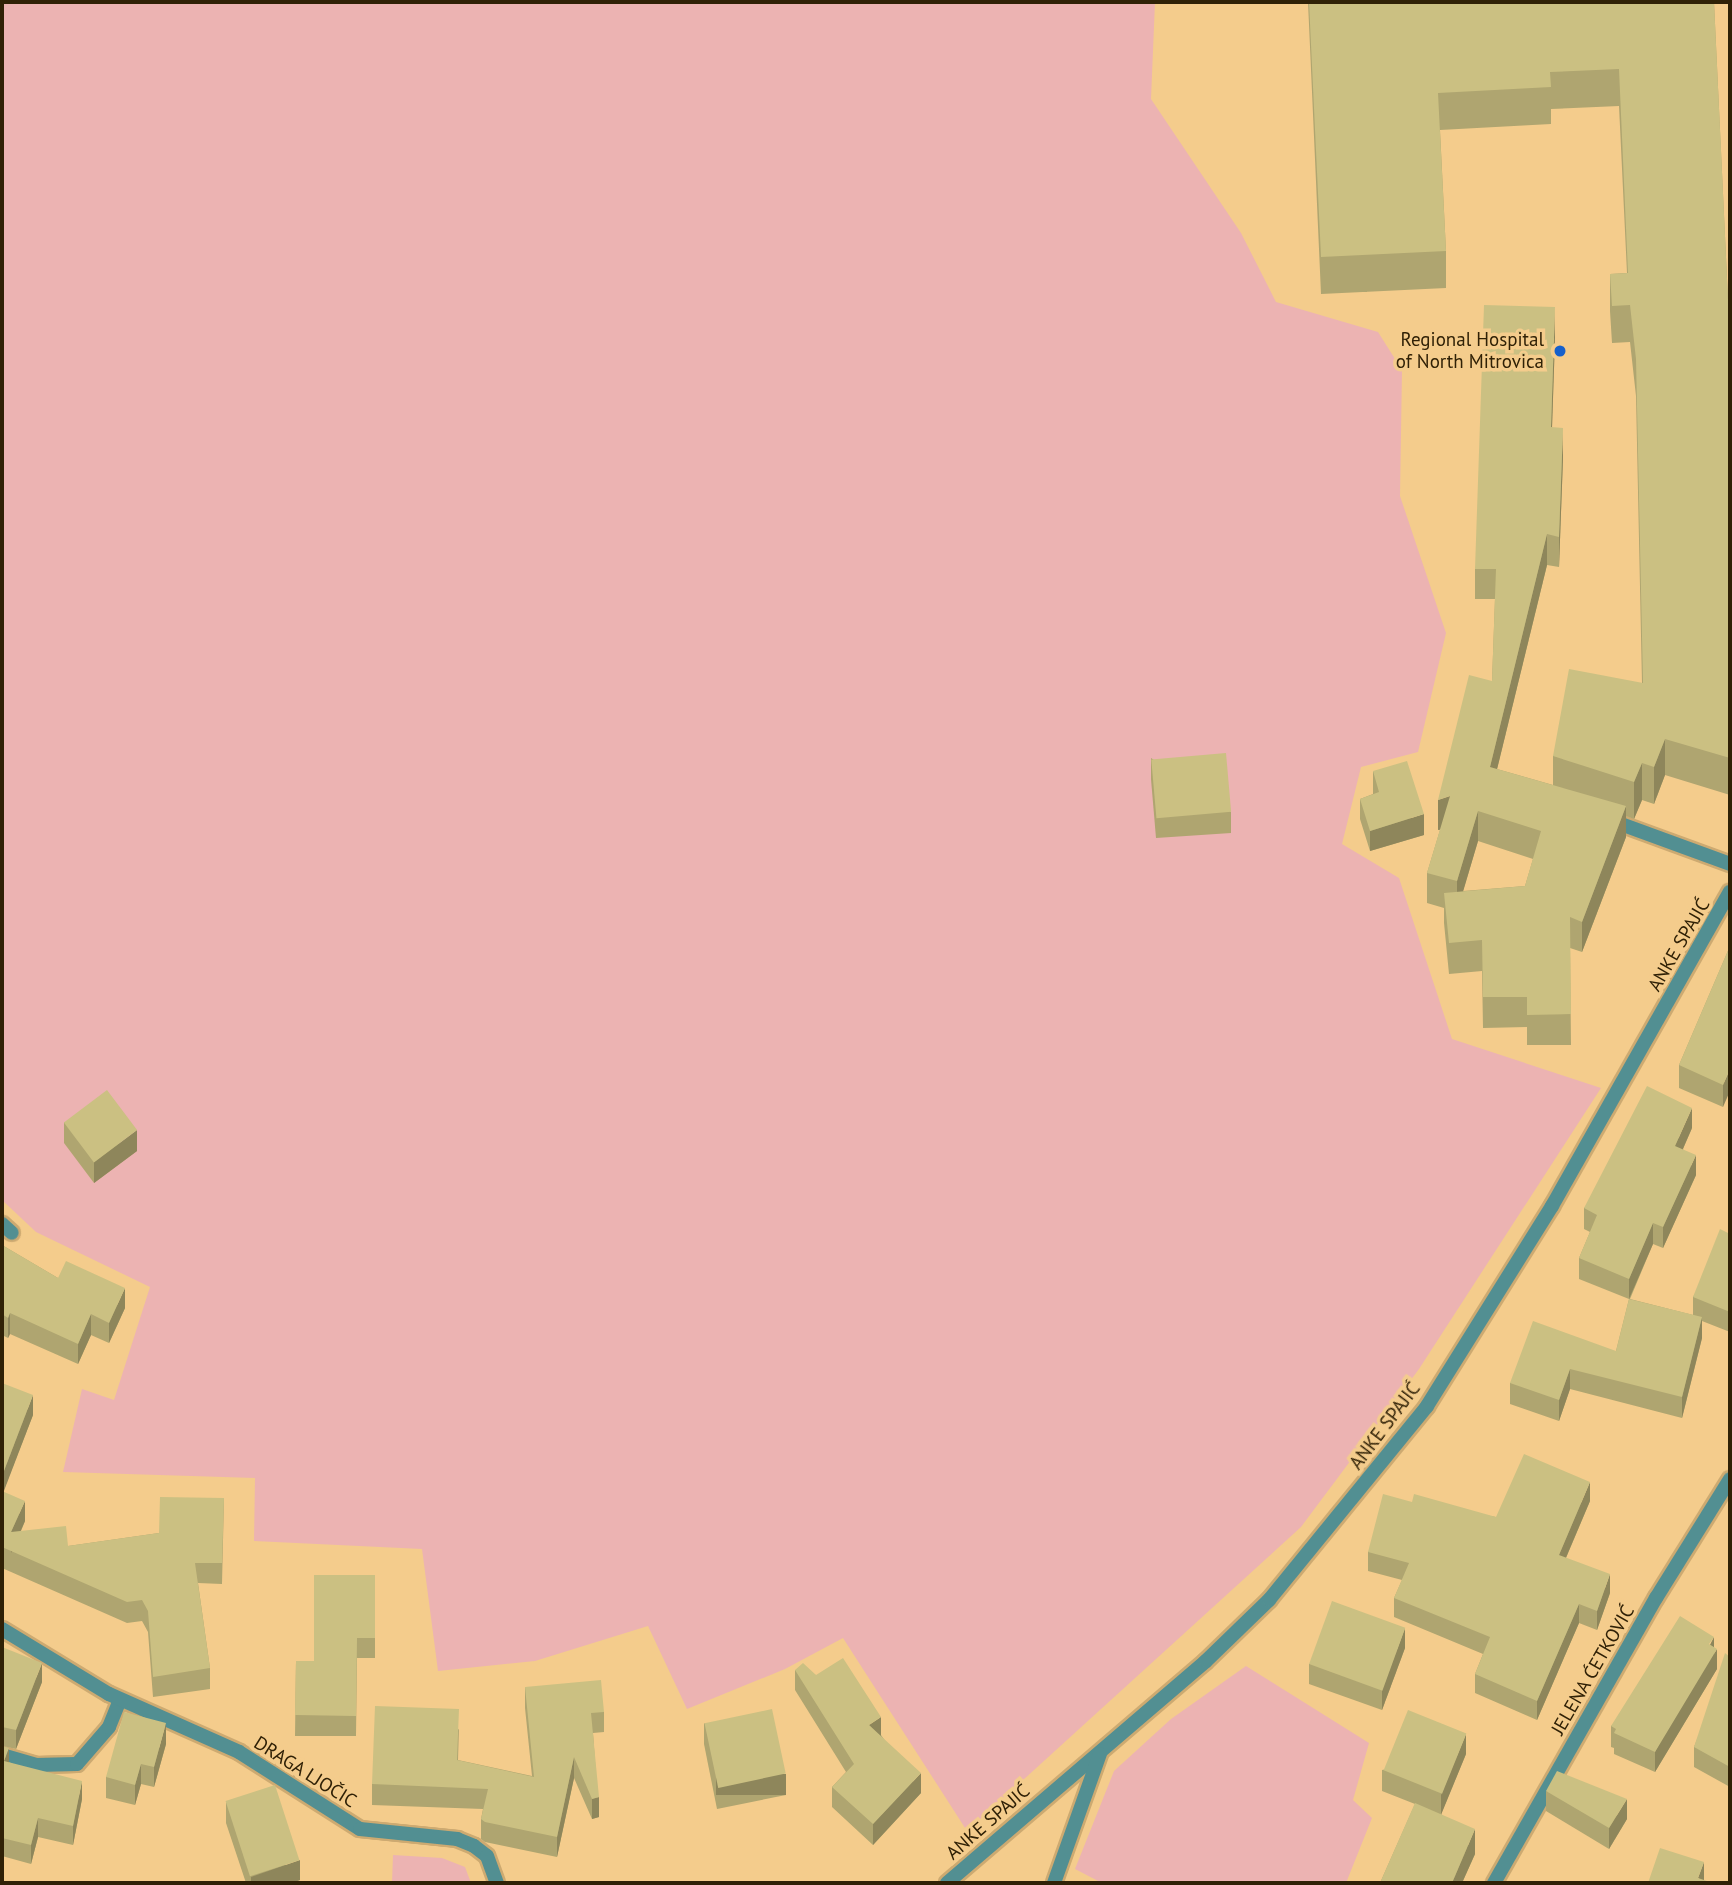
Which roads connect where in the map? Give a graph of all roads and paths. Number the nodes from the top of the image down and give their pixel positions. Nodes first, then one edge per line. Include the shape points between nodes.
1 (1592, 814) edge
2 (1730, 864) edge
3 (1730, 892) edge
4 (1730, 1479) edge
5 (2, 1629) edge
6 (120, 1700) junction
7 (1101, 1753) junction
8 (2, 1755) edge
9 (497, 1883) edge
10 (947, 1883) edge
11 (1054, 1883) edge
12 (1494, 1883) edge

1 - 2 street
3 - 7 street, ANKE SPAJIĆ via 1552,1206 1427,1406 1269,1600
4 - 12 street, JELENA ĆETKOVIĆ via 1656,1598
5 - 6 street, DRAGA LJOČIC
6 - 8 street via 109,1727 77,1764 36,1765
6 - 9 street, DRAGA LJOČIC via 239,1752 360,1829 457,1839 474,1846 487,1856
7 - 10 street, ANKE SPAJIĆ
7 - 11 street

